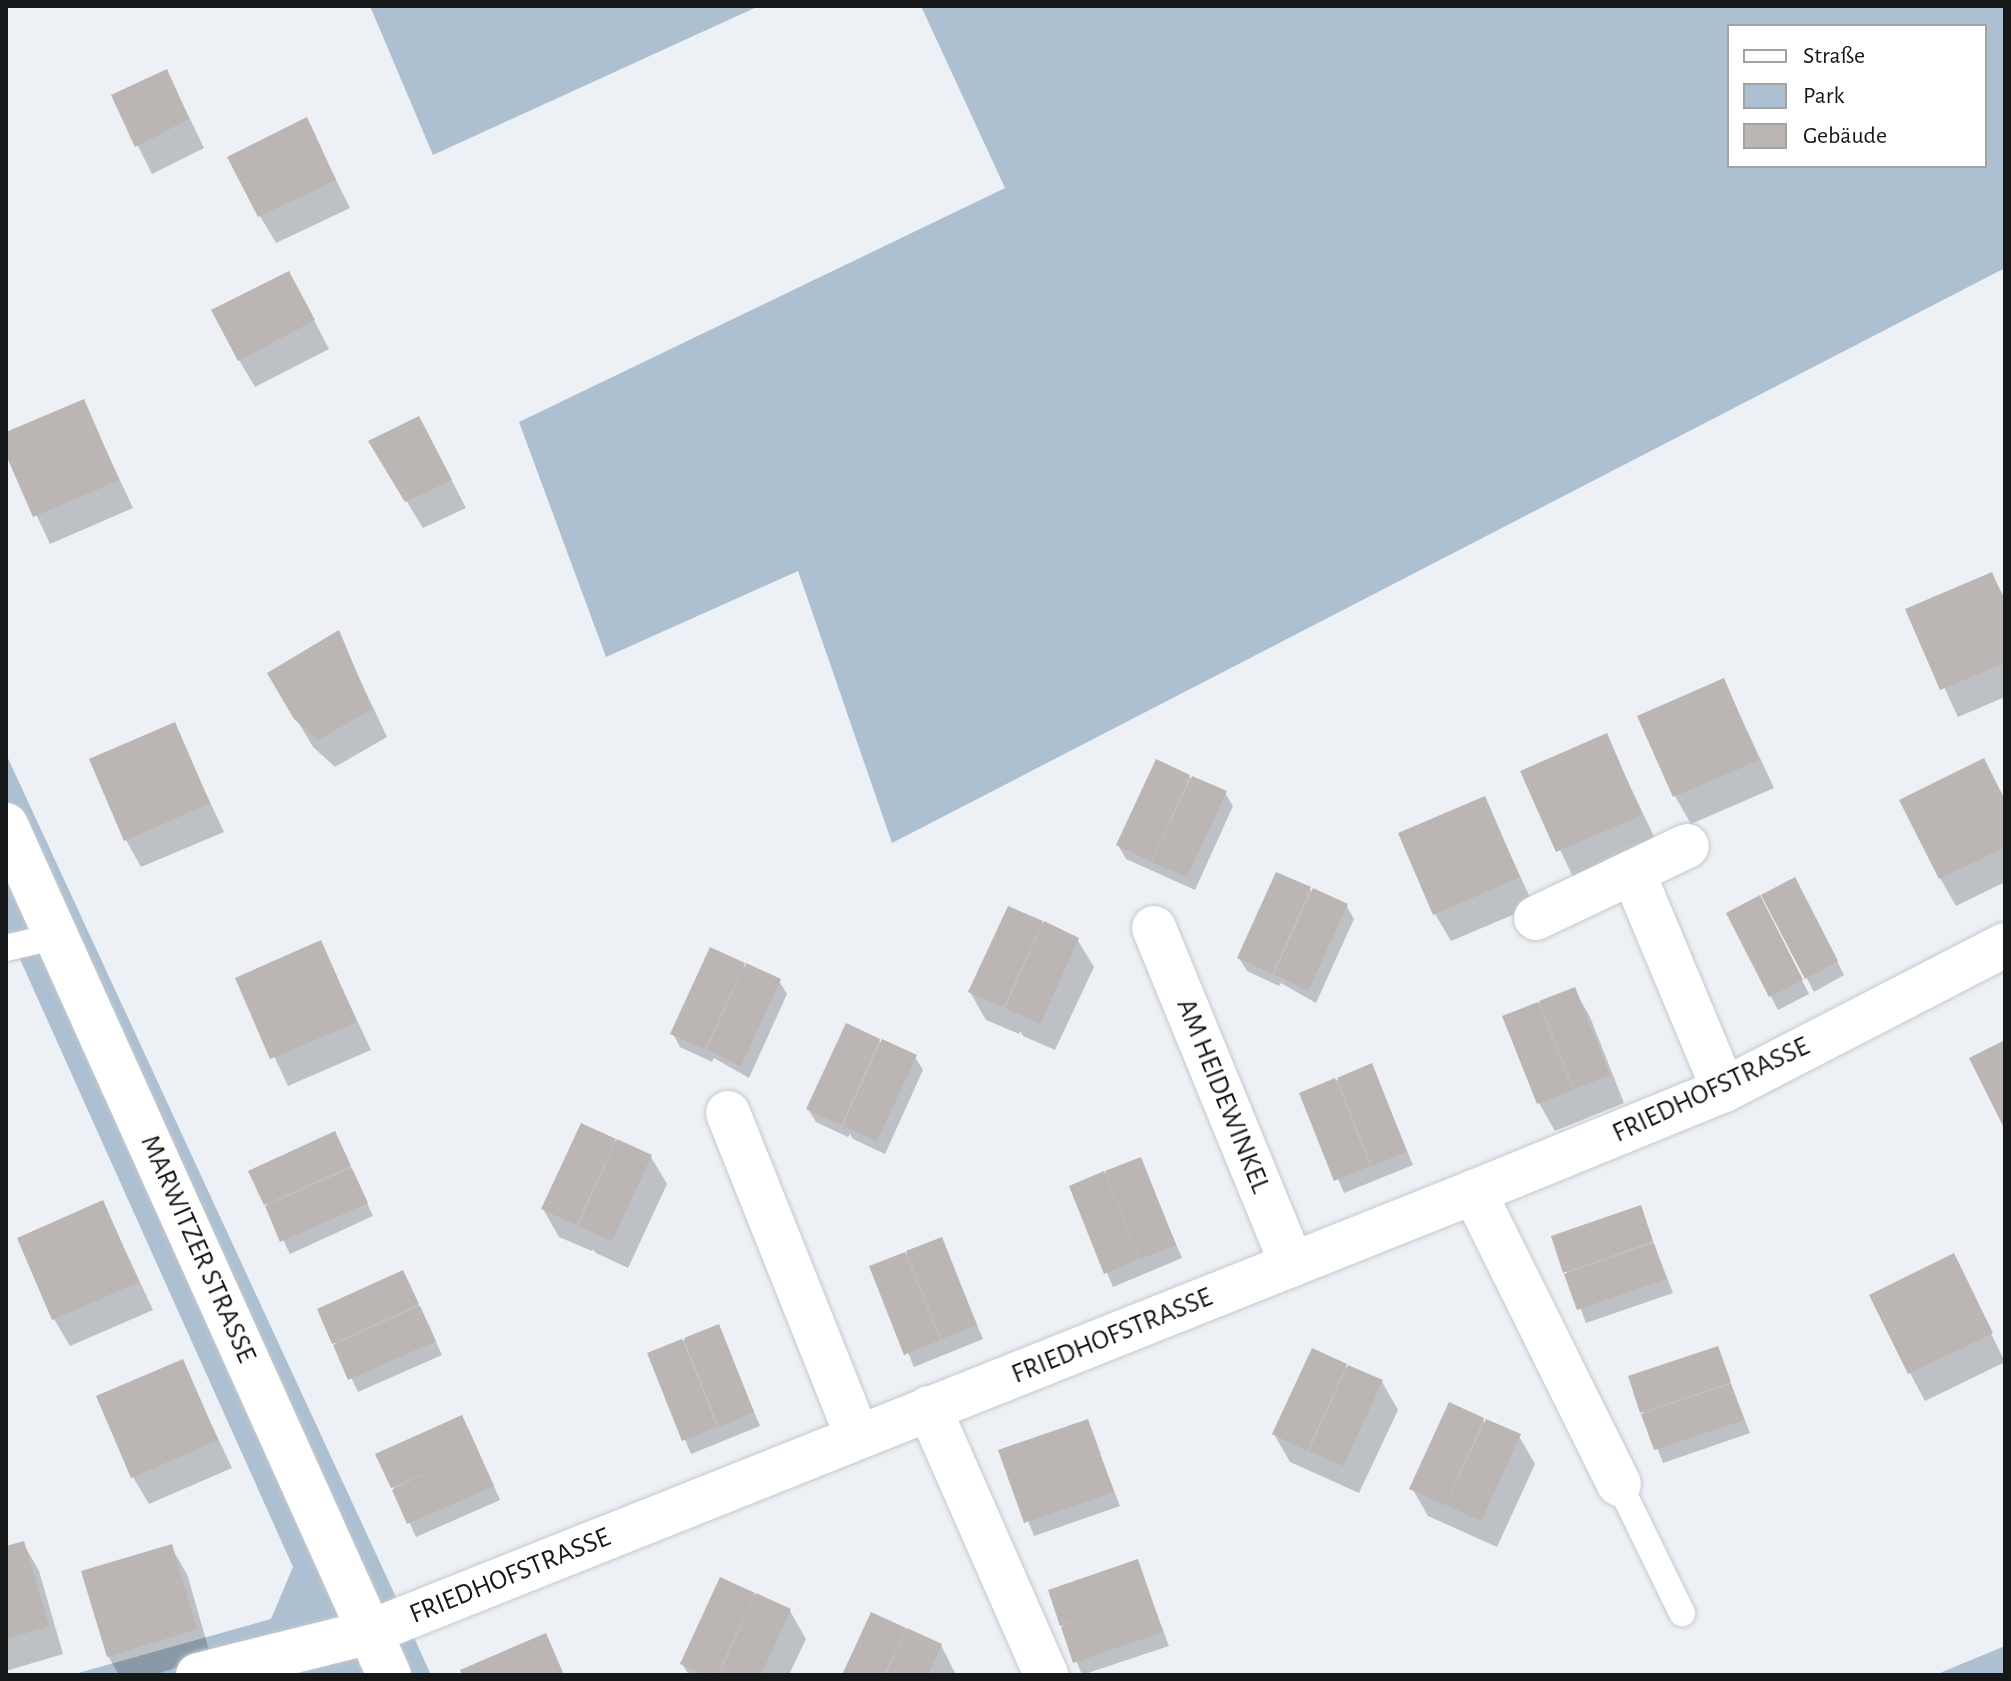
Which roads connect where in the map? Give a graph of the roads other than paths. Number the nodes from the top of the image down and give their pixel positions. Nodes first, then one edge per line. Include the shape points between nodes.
1 (6, 825) edge
2 (1687, 846) dead end
3 (1634, 875) junction
4 (1536, 918) dead end
5 (1154, 928) dead end
6 (57, 936) junction
7 (2005, 945) edge
8 (6, 948) edge
9 (1724, 1090) junction
10 (728, 1113) dead end
11 (1474, 1192) junction
12 (1292, 1265) junction
13 (929, 1408) junction
14 (857, 1436) junction
15 (1619, 1484) joint
16 (1682, 1613) dead end
17 (370, 1632) junction
18 (198, 1675) edge
19 (389, 1675) edge
20 (1046, 1675) edge

1 - 6 street, MARWITZER STRASSE
2 - 3 street
3 - 4 street
3 - 9 street
5 - 12 street, AM HEIDEWINKEL
6 - 8 lane
6 - 17 street, MARWITZER STRASSE
7 - 9 street, FRIEDHOFSTRASSE
9 - 11 street, FRIEDHOFSTRASSE
10 - 14 street
11 - 12 street, FRIEDHOFSTRASSE
11 - 15 street
12 - 13 street, FRIEDHOFSTRASSE
13 - 14 street, FRIEDHOFSTRASSE
13 - 20 street
14 - 17 street, FRIEDHOFSTRASSE
15 - 16 lane
17 - 18 street, FRIEDHOFSTRASSE
17 - 19 street, MARWITZER STRASSE

